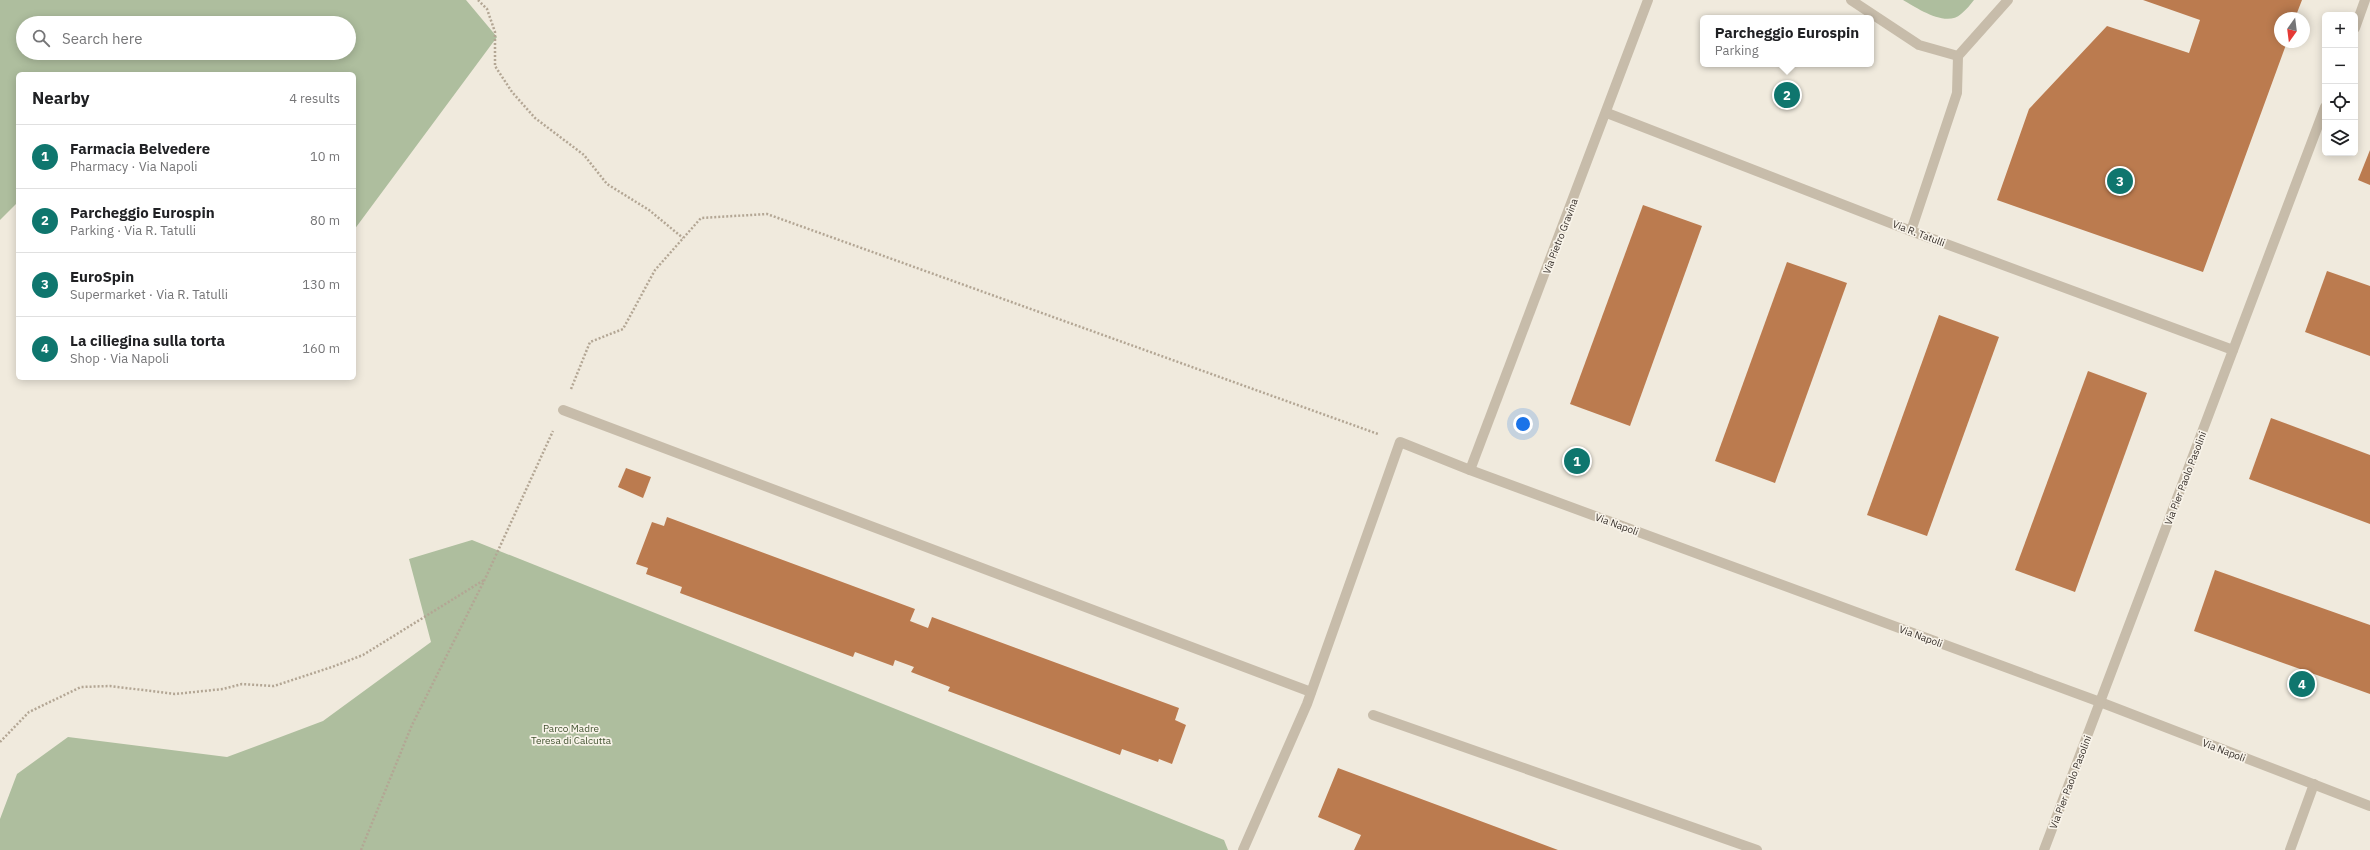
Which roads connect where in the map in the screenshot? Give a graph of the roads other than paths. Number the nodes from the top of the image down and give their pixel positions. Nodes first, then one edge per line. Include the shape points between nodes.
1 (1648, 0) edge
2 (1851, 0) edge
3 (2008, 0) edge
4 (2366, 0) edge
5 (1874, 15) edge
6 (1874, 15) edge
7 (2358, 20) edge
8 (1958, 56) junction
9 (1607, 113) junction
10 (2322, 115) edge
11 (1911, 230) junction
12 (2233, 350) junction
13 (563, 410) road end
14 (1470, 470) junction
15 (1311, 692) junction
16 (2100, 702) junction
17 (1373, 715) dead end
18 (2314, 784) junction
19 (2370, 806) edge
20 (1244, 850) edge
21 (1757, 850) edge
22 (2044, 850) edge
23 (2290, 850) edge

1 - 9 street, Via Pietro Gravina
2 - 6 street
3 - 8 street
4 - 7 street
5 - 8 street via 1919,45
8 - 11 street via 1957,93
9 - 11 street, Via R. Tatulli
9 - 14 street, Via Pietro Gravina
10 - 12 street, Via Pier Paolo Pasolini
11 - 12 street, Via R. Tatulli
12 - 16 street, Via Pier Paolo Pasolini
13 - 15 street
14 - 15 street, Via Napoli via 1400,442
14 - 16 street, Via Napoli
15 - 20 street
16 - 18 street, Via Napoli
16 - 22 street, Via Pier Paolo Pasolini
17 - 21 street
18 - 19 street, Via Napoli
18 - 23 street

